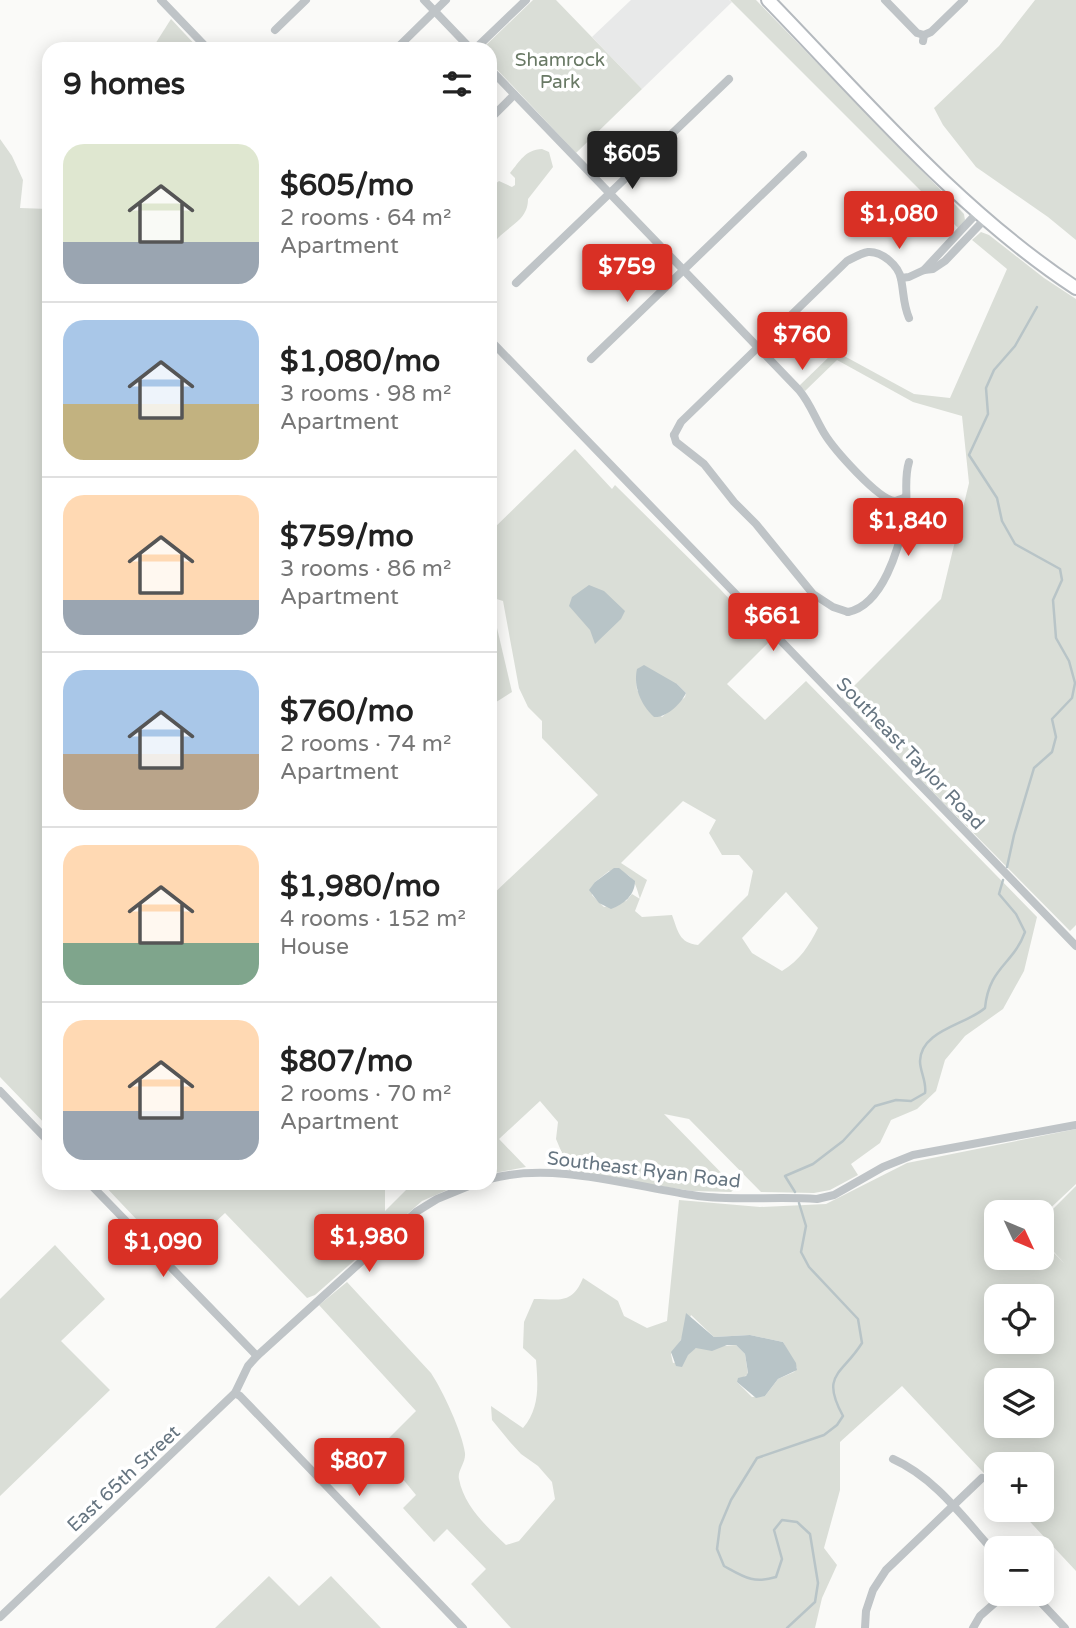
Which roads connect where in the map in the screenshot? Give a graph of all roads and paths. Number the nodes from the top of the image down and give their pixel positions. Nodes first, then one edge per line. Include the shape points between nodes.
1 (161, 0) edge
2 (306, 0) edge
3 (424, 0) edge
4 (446, 0) edge
5 (526, 0) edge
6 (768, 0) edge
7 (885, 0) edge
8 (964, 0) edge
9 (435, 11) junction
10 (275, 30) dead end
11 (201, 42) edge
12 (403, 42) edge
13 (466, 42) edge
14 (481, 42) edge
15 (497, 77) edge
16 (729, 79) dead end
17 (514, 96) junction
18 (497, 112) edge
19 (803, 155) dead end
20 (610, 193) junction
21 (981, 216) junction
22 (684, 269) junction
23 (901, 278) junction
24 (516, 283) dead end
25 (1076, 288) edge
26 (909, 318) dead end
27 (497, 347) edge
28 (759, 349) junction
29 (591, 359) dead end
30 (909, 462) dead end
31 (905, 497) junction
32 (848, 612) junction
33 (849, 622) dead end
34 (1076, 946) edge
35 (0, 1091) edge
36 (1076, 1125) edge
37 (42, 1135) edge
38 (497, 1178) edge
39 (96, 1190) edge
40 (459, 1190) edge
41 (257, 1356) junction
42 (235, 1393) junction
43 (893, 1459) dead end
44 (982, 1478) dead end
45 (953, 1506) junction
46 (984, 1541) edge
47 (991, 1606) edge
48 (1044, 1606) edge
49 (0, 1617) edge
50 (463, 1628) edge
51 (865, 1628) edge
52 (973, 1628) edge
53 (1065, 1628) edge

1 - 11 street
2 - 10 street
3 - 9 street
4 - 9 street
5 - 14 street
6 - 21 main road
7 - 8 street via 923,38
9 - 12 street
9 - 13 street
15 - 17 street
16 - 20 street
17 - 18 street
17 - 20 street
19 - 22 street
20 - 22 street
20 - 24 street
21 - 23 street via 924,270
21 - 25 main road
22 - 28 street
22 - 29 street
23 - 26 street
23 - 28 street via 872,248 847,261
27 - 34 street, Southeast Taylor Road
28 - 31 street via 809,403 835,450 883,496 895,501
28 - 32 street via 669,435 704,464 813,594
30 - 31 street
31 - 32 street via 905,516 887,578 862,606
32 - 33 street
35 - 37 street
36 - 38 street, Southeast Ryan Road via 913,1155 817,1199 700,1196 530,1172
39 - 41 street
40 - 41 street via 416,1212
41 - 42 street, East 65th Street
42 - 49 street, East 65th Street
42 - 50 street
43 - 45 street via 921,1474
44 - 45 street
45 - 46 street
45 - 51 street via 886,1570 873,1590
47 - 52 street
48 - 53 street

